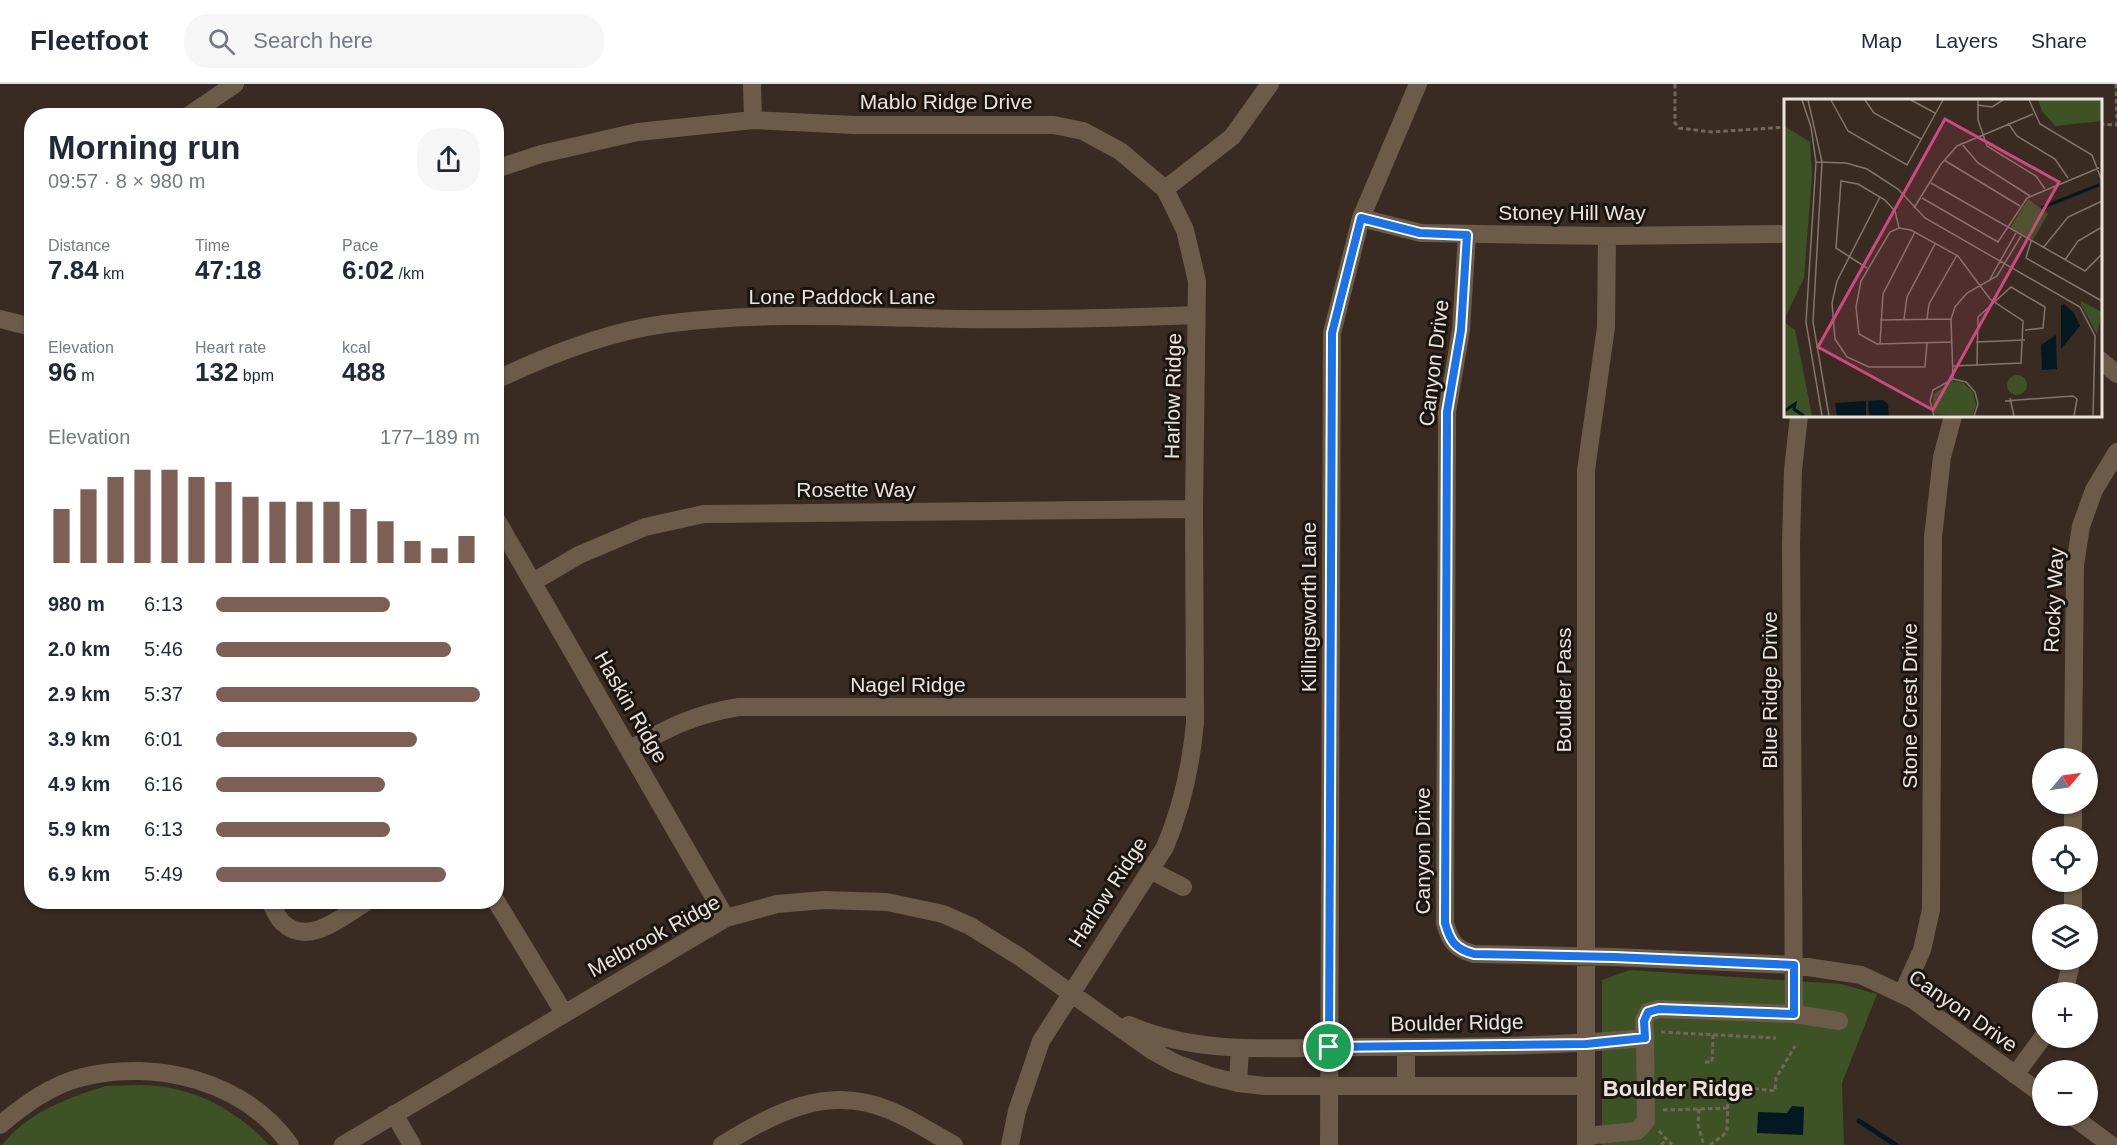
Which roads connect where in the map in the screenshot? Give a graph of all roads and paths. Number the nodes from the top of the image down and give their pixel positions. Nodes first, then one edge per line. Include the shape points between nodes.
1 (235, 84) edge
2 (752, 84) edge
3 (1270, 84) edge
4 (1418, 84) edge
5 (1675, 84) edge
6 (2116, 84) edge
7 (200, 108) edge
8 (753, 120) junction
9 (2102, 124) edge
10 (2117, 125) edge
11 (1784, 127) edge
12 (504, 166) edge
13 (1165, 189) junction
14 (1361, 218) junction
15 (1784, 234) edge
16 (1467, 235) junction
17 (1607, 236) junction
18 (1196, 315) junction
19 (0, 319) edge
20 (24, 325) edge
21 (2102, 362) edge
22 (2117, 374) edge
23 (504, 377) edge
24 (1799, 417) edge
25 (1953, 417) edge
26 (2117, 452) edge
27 (1194, 509) junction
28 (504, 533) edge
29 (533, 582) junction
30 (1196, 707) junction
31 (2073, 748) edge
32 (629, 750) junction
33 (1152, 871) junction
34 (1183, 887) dead end
35 (274, 909) edge
36 (354, 909) edge
37 (501, 909) edge
38 (726, 918) junction
39 (1586, 956) junction
40 (1794, 965) junction
41 (1071, 992) junction
42 (1902, 994) junction
43 (564, 1012) junction
44 (1105, 1014) junction
45 (1794, 1014) junction
46 (1839, 1021) dead end
47 (1650, 1035) junction
48 (1713, 1035) junction
49 (1776, 1038) dead end
50 (1586, 1044) junction
51 (1795, 1046) dead end
52 (1329, 1047) junction
53 (1406, 1047) junction
54 (1240, 1048) junction
55 (2035, 1048) edge
56 (1705, 1062) dead end
57 (2015, 1075) junction
58 (1238, 1083) junction
59 (1329, 1086) junction
60 (1406, 1086) junction
61 (1586, 1086) junction
62 (2032, 1087) edge
63 (1728, 1108) junction
64 (1700, 1109) junction
65 (1655, 1110) dead end
66 (394, 1114) junction
67 (1656, 1122) dead end
68 (0, 1125) edge
69 (2085, 1126) edge
70 (1586, 1140) edge
71 (1666, 1140) junction
72 (290, 1145) edge
73 (343, 1145) edge
74 (412, 1145) edge
75 (722, 1145) edge
76 (954, 1145) edge
77 (1010, 1145) edge
78 (1329, 1145) edge
79 (1661, 1145) edge
80 (1672, 1145) edge
81 (1704, 1145) edge
82 (1710, 1145) edge
83 (2111, 1145) edge

1 - 7 street
2 - 8 street
3 - 13 street via 1232,137
4 - 14 street, Killingsworth Lane
5 - 11 path via 1675,123 1679,128 1712,132
6 - 10 path
8 - 12 street, Mablo Ridge Drive via 638,132
8 - 13 street, Mablo Ridge Drive via 854,125 1054,125 1101,138
9 - 10 path
13 - 18 street, Harlow Ridge via 1193,256
14 - 16 street, Stoney Hill Way via 1420,233
14 - 52 street, Killingsworth Lane via 1332,333
15 - 17 street, Stoney Hill Way
16 - 17 street, Stoney Hill Way
16 - 39 street, Canyon Drive via 1461,330 1447,412 1445,923 1453,944 1461,951
17 - 39 street, Boulder Pass via 1606,327 1586,470
18 - 23 street, Lone Paddock Lane via 758,318 665,324 593,343
18 - 27 street, Harlow Ridge
19 - 20 street
21 - 22 street
24 - 40 street, Blue Ridge Drive via 1791,543
25 - 42 street, Stone Crest Drive via 1938,485 1933,537 1931,910 1922,950
26 - 31 street, Rocky Way via 2094,490 2081,526 2075,565
27 - 29 street, Rosette Way via 704,514 645,527 579,555
27 - 30 street, Harlow Ridge
28 - 29 street, Haskin Ridge
29 - 32 street, Haskin Ridge
30 - 32 street, Nagel Ridge via 739,707 678,723
30 - 33 street, Harlow Ridge via 1184,794
32 - 38 street, Haskin Ridge
33 - 34 street
33 - 41 street, Harlow Ridge
35 - 36 street via 283,923 305,933 323,928
37 - 43 street
38 - 41 street, Melbrook Ridge via 777,904 824,900 910,905 970,926
38 - 43 street, Melbrook Ridge
39 - 40 street, Canyon Drive
39 - 50 street, Boulder Pass
40 - 42 street, Canyon Drive via 1861,975
40 - 45 street, Blue Ridge Drive
41 - 44 street, Melbrook Ridge
41 - 77 street, Harlow Ridge via 1037,1052
42 - 57 street, Canyon Drive
43 - 66 street, Melbrook Ridge
44 - 54 street, Melbrook Ridge via 1168,1039
44 - 58 street, Melbrook Ridge via 1151,1050 1175,1063
45 - 46 street
45 - 47 street via 1659,1009 1648,1012 1644,1021
47 - 48 path
47 - 50 street, Boulder Ridge
47 - 70 street via 1646,1121 1642,1128
48 - 49 path
48 - 56 path via 1712,1062
50 - 53 street, Boulder Ridge
50 - 61 street, Boulder Pass
51 - 63 path via 1776,1078 1775,1091 1733,1086
52 - 53 street, Boulder Ridge
52 - 54 street, Melbrook Ridge
52 - 59 street, Killingsworth Lane
53 - 60 street
54 - 58 street
55 - 57 street
57 - 62 street, Canyon Drive
58 - 59 street, Melbrook Ridge
59 - 60 street
59 - 78 street, Killingsworth Lane
60 - 61 street
61 - 70 street, Boulder Pass
63 - 64 path
63 - 82 path via 1727,1132
64 - 65 path
64 - 81 path via 1698,1125
66 - 73 street, Melbrook Ridge
66 - 74 street
67 - 71 path
68 - 72 street via 23,1106 71,1082 113,1071 145,1070 208,1084 237,1098
69 - 83 street
71 - 79 path
71 - 80 path
75 - 76 street via 780,1112 838,1099 890,1110

